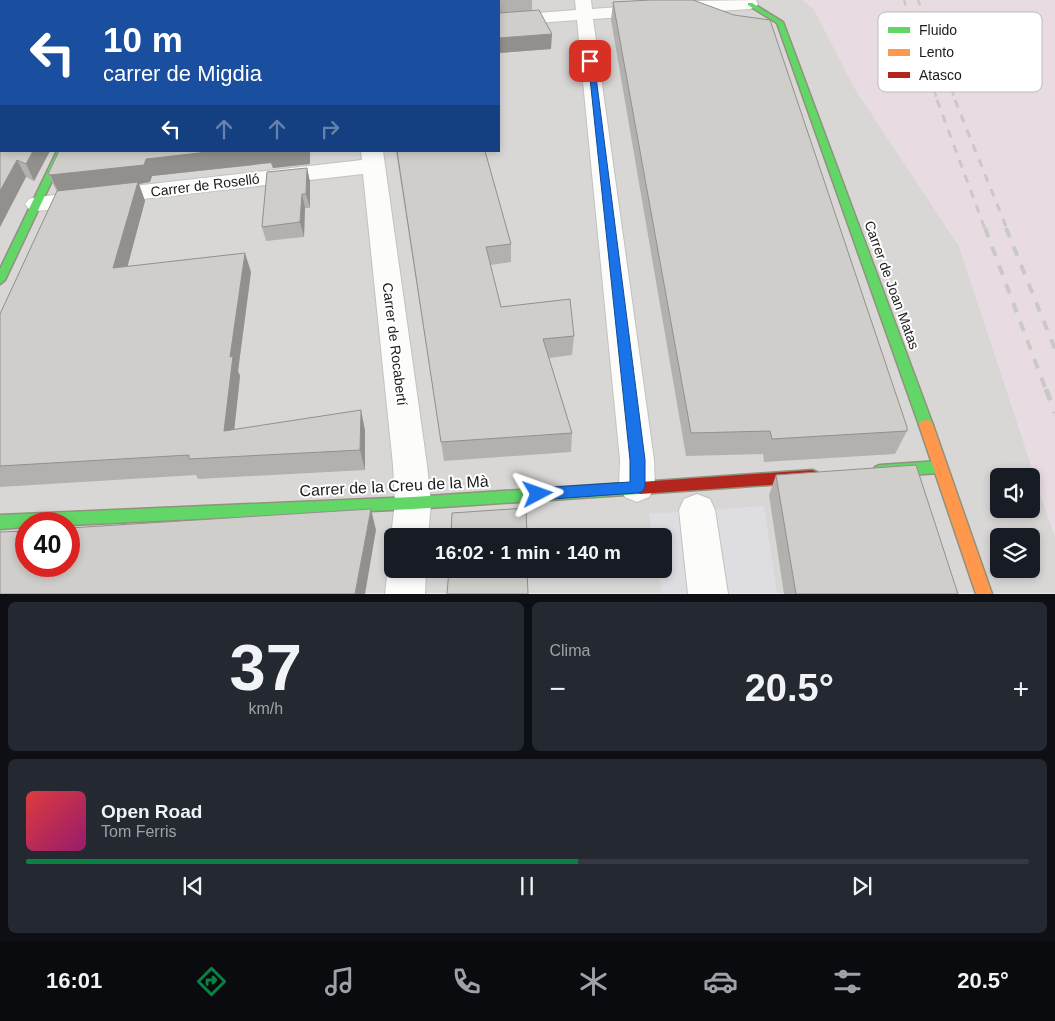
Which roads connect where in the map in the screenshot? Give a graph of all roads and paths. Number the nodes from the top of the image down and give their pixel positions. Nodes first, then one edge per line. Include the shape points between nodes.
1 (749, 2) edge
2 (584, 7) edge
3 (500, 21) edge
4 (62, 152) edge
5 (372, 158) edge
6 (37, 204) junction
7 (0, 280) edge
8 (939, 467) junction
9 (864, 472) edge
10 (826, 475) edge
11 (637, 487) junction
12 (413, 503) junction
13 (697, 510) dead end
14 (0, 522) edge
15 (411, 528) edge
16 (407, 578) edge
17 (406, 594) edge
18 (708, 594) edge
19 (984, 594) edge

1 - 2 street
1 - 8 street, Carrer de Joan Matas via 780,22
2 - 3 street
2 - 11 street via 638,460
4 - 6 street
5 - 6 street, Carrer de Roselló
5 - 12 street, Carrer de Rocabertí
6 - 7 street
8 - 9 street
8 - 19 street, Carrer de Joan Matas
10 - 11 street, Carrer de la Creu de la Mà
11 - 12 street, Carrer de la Creu de la Mà
12 - 14 street, Carrer de la Creu de la Mà
12 - 15 street, Carrer de Rocabertí
13 - 18 street
16 - 17 street

